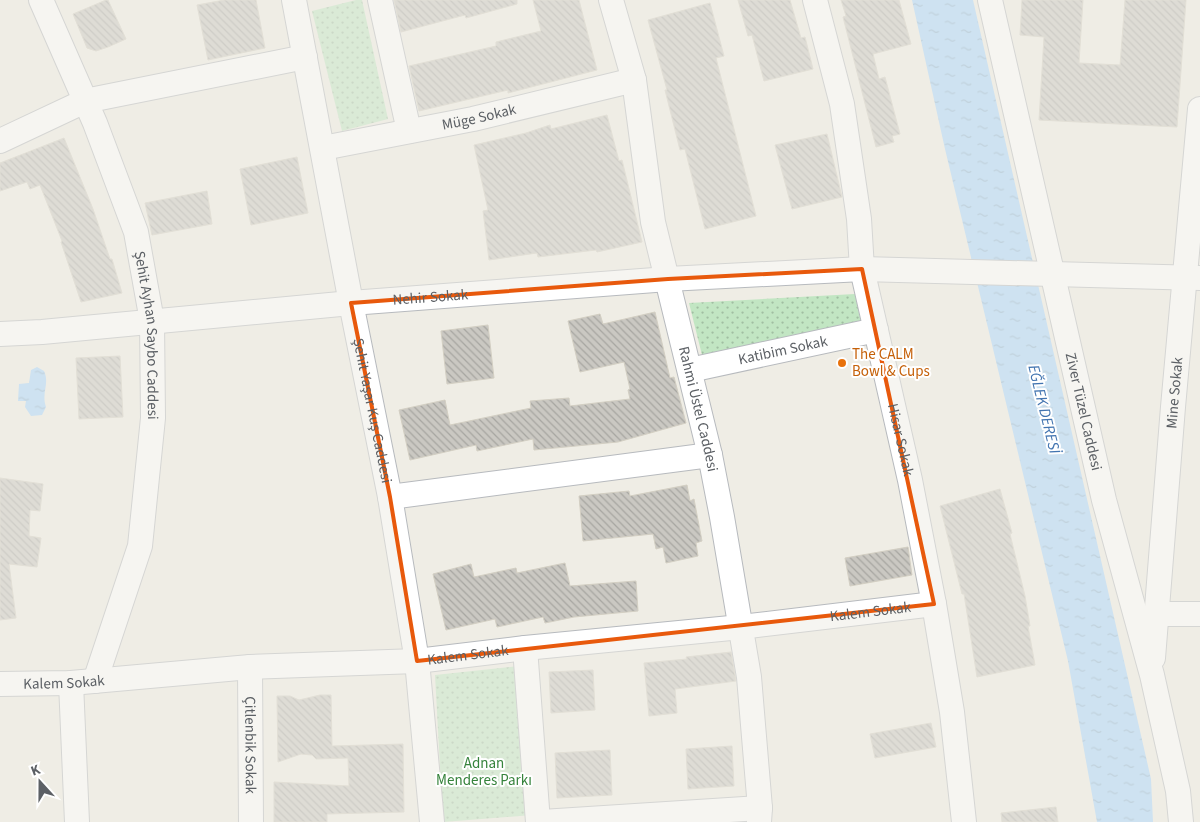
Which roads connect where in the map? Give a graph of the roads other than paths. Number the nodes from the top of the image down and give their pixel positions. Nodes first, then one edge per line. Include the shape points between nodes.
1 (41, 0) edge
2 (294, 0) edge
3 (380, 0) edge
4 (815, 0) edge
5 (990, 0) edge
6 (614, 1) edge
7 (305, 57) junction
8 (634, 80) junction
9 (86, 101) junction
10 (1200, 109) edge
11 (408, 132) junction
12 (0, 141) edge
13 (322, 148) junction
14 (862, 269) junction
15 (1047, 274) junction
16 (1192, 277) edge
17 (668, 279) junction
18 (351, 303) junction
19 (152, 321) junction
20 (876, 330) junction
21 (0, 334) edge
22 (690, 370) junction
23 (710, 455) junction
24 (390, 497) junction
25 (934, 604) junction
26 (1157, 614) junction
27 (1200, 614) edge
28 (741, 627) junction
29 (525, 648) junction
30 (417, 661) junction
31 (250, 667) junction
32 (1152, 676) junction
33 (95, 681) junction
34 (71, 683) junction
35 (0, 684) edge
36 (760, 815) edge
37 (77, 822) edge
38 (251, 822) edge
39 (432, 822) edge
40 (538, 822) edge
41 (542, 822) edge
42 (964, 822) edge
43 (1181, 822) edge

1 - 9 street, Şehit Ayhan Saybo Caddesi
2 - 7 street, Şehit Yaşar Kuş Caddesi
3 - 11 street
4 - 14 street, Hisar Sokak via 842,104 859,219
5 - 15 street, Ziver Tüzel Caddesi
6 - 8 street, Rahmi Üstel Caddesi
7 - 9 street
7 - 13 street, Şehit Yaşar Kuş Caddesi
8 - 11 street, Müge Sokak
8 - 17 street, Rahmi Üstel Caddesi via 653,222
9 - 12 street
9 - 19 street, Şehit Ayhan Saybo Caddesi via 136,232
10 - 16 street, Mine Sokak
11 - 13 street, Müge Sokak
13 - 18 street, Şehit Yaşar Kuş Caddesi
14 - 15 street, Nehir Sokak
14 - 17 street, Nehir Sokak
14 - 20 street, Hisar Sokak
15 - 16 street, Nehir Sokak
15 - 32 street, Ziver Tüzel Caddesi
16 - 26 street, Mine Sokak
17 - 18 street, Nehir Sokak
17 - 22 street, Rahmi Üstel Caddesi
18 - 19 street, Nehir Sokak
18 - 24 street, Şehit Yaşar Kuş Caddesi
19 - 21 street, Nehir Sokak
19 - 33 street, Şehit Ayhan Saybo Caddesi via 153,418 140,546
20 - 22 street, Katibim Sokak
20 - 25 street, Hisar Sokak
22 - 23 street, Rahmi Üstel Caddesi
23 - 24 street
23 - 28 street, Rahmi Üstel Caddesi
24 - 30 street, Şehit Yaşar Kuş Caddesi
25 - 28 street, Kalem Sokak
25 - 42 street, Hisar Sokak via 952,712
26 - 27 street
26 - 32 street, Mine Sokak
28 - 29 street, Kalem Sokak
28 - 36 street, Rahmi Üstel Caddesi via 749,677
29 - 30 street, Kalem Sokak
29 - 40 street
30 - 31 street, Kalem Sokak
30 - 39 street, Şehit Yaşar Kuş Caddesi
31 - 33 street, Kalem Sokak
31 - 38 street, Çitlenbik Sokak
32 - 43 street, Ziver Tüzel Caddesi via 1178,791
33 - 34 street, Kalem Sokak
34 - 35 street, Kalem Sokak
34 - 37 street
36 - 41 street

